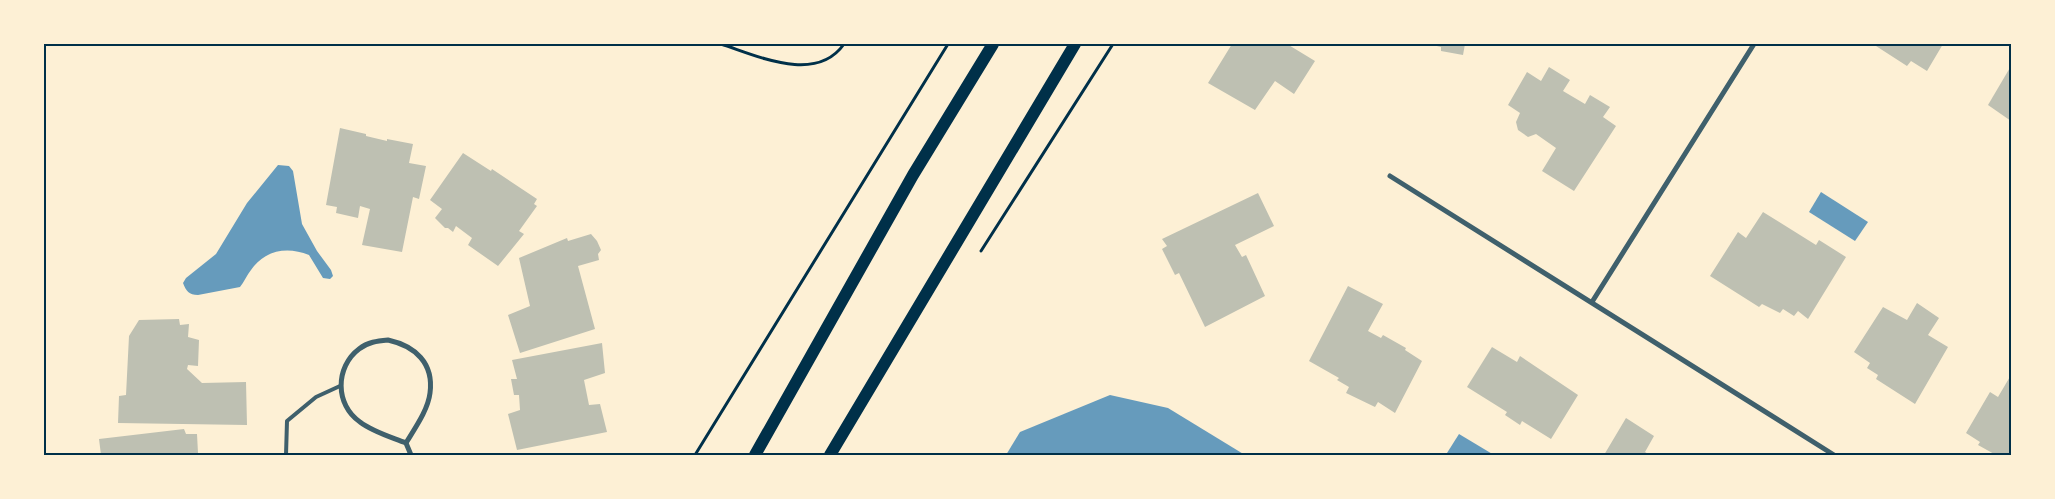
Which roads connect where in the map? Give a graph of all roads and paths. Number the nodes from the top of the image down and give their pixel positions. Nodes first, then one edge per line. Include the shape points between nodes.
1 (721, 44) edge
2 (844, 44) edge
3 (948, 44) edge
4 (993, 44) edge
5 (1075, 44) edge
6 (1113, 44) edge
7 (1754, 44) edge
8 (1390, 176) dead end
9 (981, 252) dead end
10 (1592, 302) junction
11 (340, 386) junction
12 (406, 443) junction
13 (286, 455) edge
14 (411, 455) edge
15 (695, 455) edge
16 (755, 455) edge
17 (830, 455) edge
18 (1834, 455) edge

1 - 2 path via 793,65 814,64 837,54
3 - 15 path
4 - 16 main road via 914,175
5 - 17 main road
6 - 9 path
7 - 10 street
8 - 10 street
10 - 18 street
11 - 12 street via 342,400 360,422
11 - 12 street via 342,371 349,358 373,342 388,340 416,352 426,364 430,394
11 - 13 lane via 316,397 287,421
12 - 14 street

